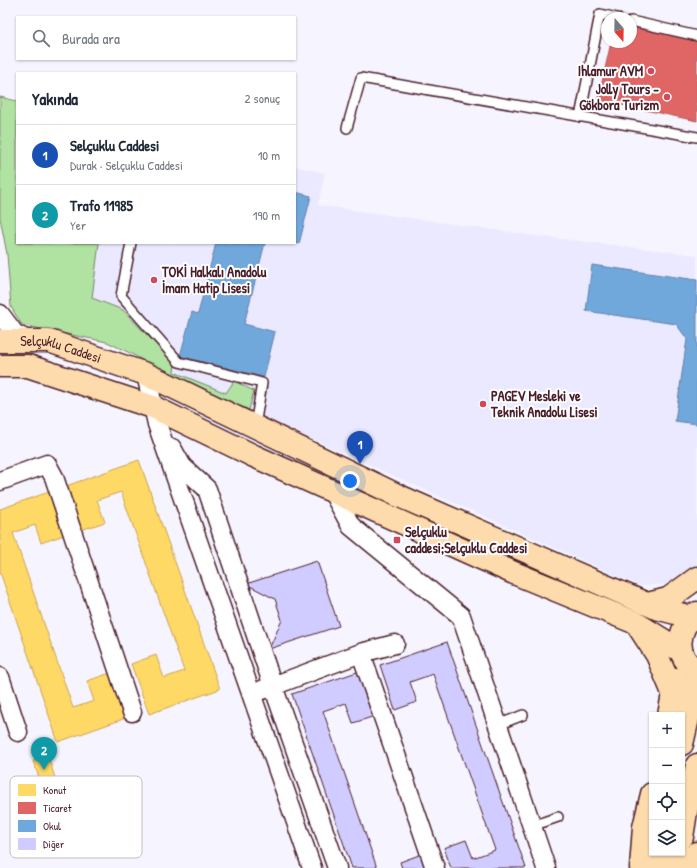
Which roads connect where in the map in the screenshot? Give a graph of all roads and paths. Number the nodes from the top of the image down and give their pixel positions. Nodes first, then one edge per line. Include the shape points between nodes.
1 (601, 14) edge
2 (637, 22) edge
3 (697, 36) edge
4 (580, 117) junction
5 (347, 128) dead end
6 (697, 137) edge
7 (131, 244) edge
8 (0, 314) edge
9 (0, 341) edge
10 (30, 341) junction
11 (0, 366) edge
12 (146, 374) junction
13 (155, 415) junction
14 (255, 426) junction
15 (0, 481) edge
16 (332, 491) junction
17 (697, 578) edge
18 (697, 586) edge
19 (648, 604) junction
20 (694, 615) edge
21 (636, 623) junction
22 (395, 644) dead end
23 (681, 651) junction
24 (361, 653) junction
25 (697, 670) edge
26 (0, 677) edge
27 (697, 680) edge
28 (273, 686) junction
29 (673, 693) junction
30 (251, 694) junction
31 (132, 712) dead end
32 (670, 712) edge
33 (523, 715) dead end
34 (498, 725) junction
35 (685, 731) edge
36 (18, 732) dead end
37 (697, 765) edge
38 (649, 806) edge
39 (558, 817) dead end
40 (685, 820) edge
41 (532, 826) junction
42 (312, 868) edge
43 (337, 868) edge
44 (435, 868) edge
45 (546, 868) edge
46 (641, 868) edge

1 - 4 lane
2 - 3 lane
4 - 5 lane via 361,78
4 - 6 lane
7 - 14 lane via 122,296 179,362 262,383
8 - 10 street via 15,334
9 - 10 main road, Selçuklu Caddesi
10 - 12 main road, Selçuklu Caddesi via 48,341
11 - 13 main road, Selçuklu Caddesi via 28,366
12 - 13 street
12 - 14 main road, Selçuklu Caddesi
13 - 16 main road, Selçuklu Caddesi
13 - 28 street via 182,466 207,488
13 - 30 street
14 - 19 main road, Selçuklu Caddesi via 399,496
15 - 31 street via 47,464 54,477
16 - 21 main road, Selçuklu Caddesi via 514,573
16 - 34 street via 351,526 461,616
17 - 19 main road via 668,599
18 - 20 main road
19 - 20 main road, Selçuklu Caddesi
20 - 23 main road via 685,624 681,633
21 - 23 main road, Selçuklu Caddesi
21 - 29 main road via 657,655
22 - 24 street
23 - 25 main road
23 - 29 main road
24 - 28 street
24 - 44 street
26 - 36 street
27 - 35 main road
28 - 30 street
28 - 43 street
29 - 32 main road
30 - 42 street
33 - 34 lane
34 - 41 street
37 - 40 main road
38 - 46 main road via 644,827
39 - 41 lane
41 - 45 street

